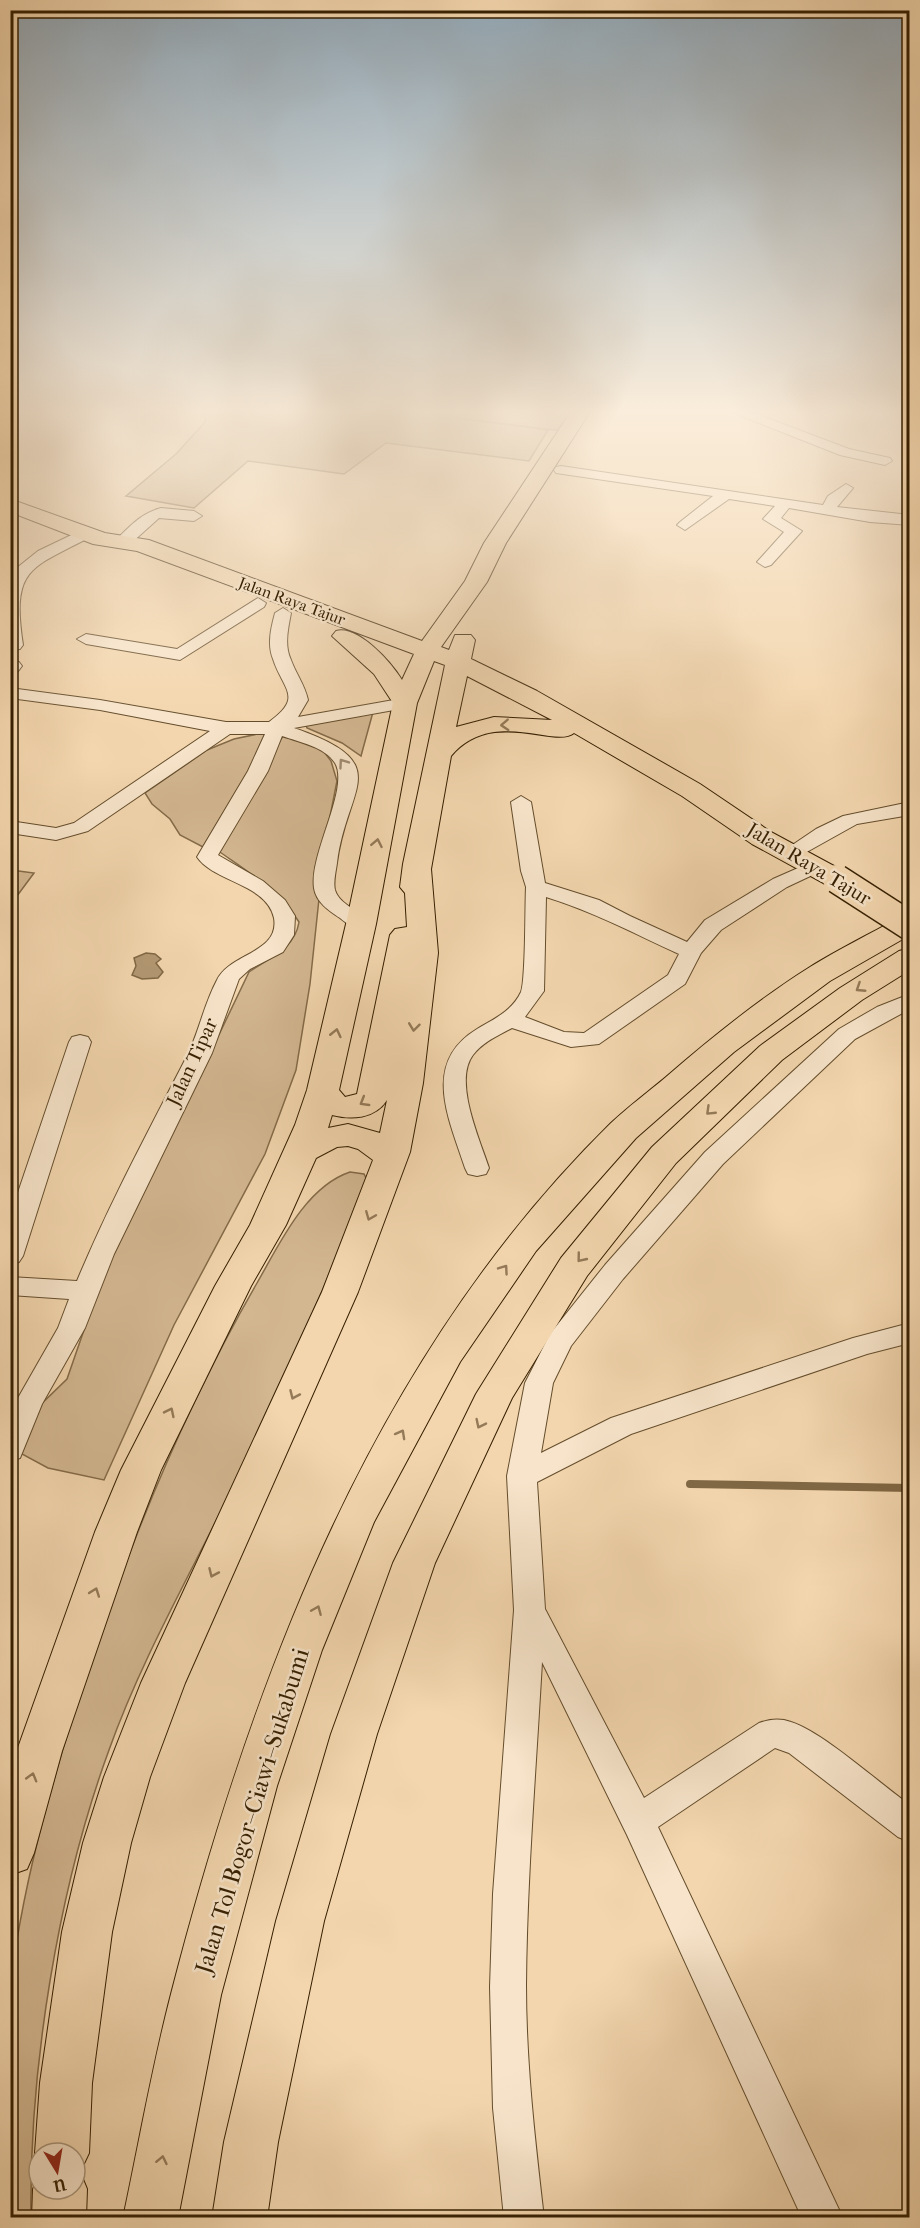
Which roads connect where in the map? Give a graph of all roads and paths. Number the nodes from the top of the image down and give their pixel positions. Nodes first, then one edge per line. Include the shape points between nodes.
1 (35, 514) edge
2 (151, 514) edge
3 (182, 514) edge
4 (521, 514) edge
5 (531, 514) edge
6 (699, 514) edge
7 (776, 514) edge
8 (854, 514) edge
9 (194, 516) dead end
10 (909, 520) edge
11 (685, 525) dead end
12 (103, 538) junction
13 (765, 562) dead end
14 (258, 603) junction
15 (283, 613) junction
16 (463, 616) junction
17 (347, 629) junction
18 (86, 639) dead end
19 (10, 645) edge
20 (424, 656) junction
21 (456, 669) junction
22 (10, 693) edge
23 (528, 696) junction
24 (405, 703) junction
25 (275, 727) junction
26 (226, 728) junction
27 (563, 730) junction
28 (437, 756) junction
29 (521, 802) dead end
30 (707, 804) junction
31 (909, 808) edge
32 (10, 827) edge
33 (789, 854) junction
34 (417, 864) junction
35 (826, 873) junction
36 (536, 887) junction
37 (361, 924) junction
38 (909, 924) edge
39 (691, 951) junction
40 (909, 957) edge
41 (909, 1001) edge
42 (511, 1020) junction
43 (80, 1042) dead end
44 (323, 1090) junction
45 (302, 1151) junction
46 (391, 1158) junction
47 (477, 1168) dead end
48 (10, 1256) edge
49 (10, 1286) edge
50 (87, 1291) junction
51 (909, 1333) edge
52 (10, 1450) edge
53 (522, 1476) junction
54 (530, 1610) junction
55 (639, 1824) junction
56 (909, 1826) edge
57 (10, 1853) edge
58 (63, 2141) edge
59 (60, 2201) edge
60 (59, 2217) edge
61 (150, 2217) edge
62 (239, 2217) edge
63 (524, 2217) edge
64 (823, 2217) edge

1 - 12 highway
2 - 12 street
3 - 9 street
4 - 16 highway
5 - 16 highway
6 - 11 street
7 - 13 street via 771,519 794,531
8 - 10 street
12 - 14 highway, Jalan Raya Tajur via 121,554
12 - 17 highway, Jalan Raya Tajur via 141,545
12 - 19 street via 34,562 19,574 11,611 14,645
14 - 15 highway, Jalan Raya Tajur
14 - 18 street via 180,655
15 - 17 highway, Jalan Raya Tajur
15 - 25 street via 280,659 300,694 293,711
16 - 17 highway
16 - 20 highway
16 - 21 highway
16 - 23 highway via 491,662
17 - 20 highway, Jalan Raya Tajur
17 - 24 highway via 383,669
20 - 21 highway, Jalan Raya Tajur
20 - 24 highway
21 - 23 highway, Jalan Raya Tajur
21 - 27 highway, Jalan Raya Tajur
21 - 28 highway
22 - 26 street
23 - 30 highway, Jalan Raya Tajur via 691,789
24 - 25 street
37 -> 24 highway
25 - 26 street
37 -> 25 street via 330,901 324,888 328,854 350,778 348,768 343,759 322,744
25 - 50 street, Jalan Tipar via 258,771 207,857 242,876 272,899 284,916 284,934 279,944 236,969 228,980 204,1045 158,1134
26 - 32 street via 81,827 56,834
27 -> 28 highway via 527,724 480,727 452,738
27 - 30 highway, Jalan Raya Tajur via 675,795
28 - 34 highway
29 - 36 street
30 - 33 highway, Jalan Raya Tajur
31 - 33 street via 851,820
33 - 35 highway, Jalan Raya Tajur
34 -> 44 highway via 373,1097 361,1106 345,1108 330,1103
34 -> 46 highway via 423,953 407,1083
35 - 38 highway, Jalan Raya Tajur, bridge
35 - 39 street via 780,883 713,925
36 - 39 street via 592,904
36 - 42 street via 533,991
44 -> 37 highway
61 -> 38 highway, Jalan Tol Bogor–Ciawi–Sukabumi via 196,1995 254,1786 300,1650 354,1520 445,1354 523,1242 624,1130 723,1045 819,975
39 - 42 street via 676,978 591,1039 575,1041
40 -> 62 highway via 771,1053 664,1155 574,1267 495,1394 414,1563 354,1734 300,1922 250,2142
41 - 53 street via 847,1034 714,1158 614,1272 548,1362 538,1383
42 - 47 street via 463,1052 453,1075
43 - 48 street
44 - 45 highway
45 - 46 highway via 328,1137 342,1135 371,1140
57 -> 45 highway via 39,1751 141,1470
46 -> 58 highway via 340,1292 163,1683 127,1777 87,1932 66,2083
49 - 50 street
50 - 52 street, Jalan Tipar via 71,1328 28,1403
51 - 53 street via 621,1426
53 - 54 street
54 - 55 street
54 - 63 street via 508,1987 511,2098
55 - 56 street via 771,1733 788,1735 801,1743
55 - 64 street
59 - 60 highway

